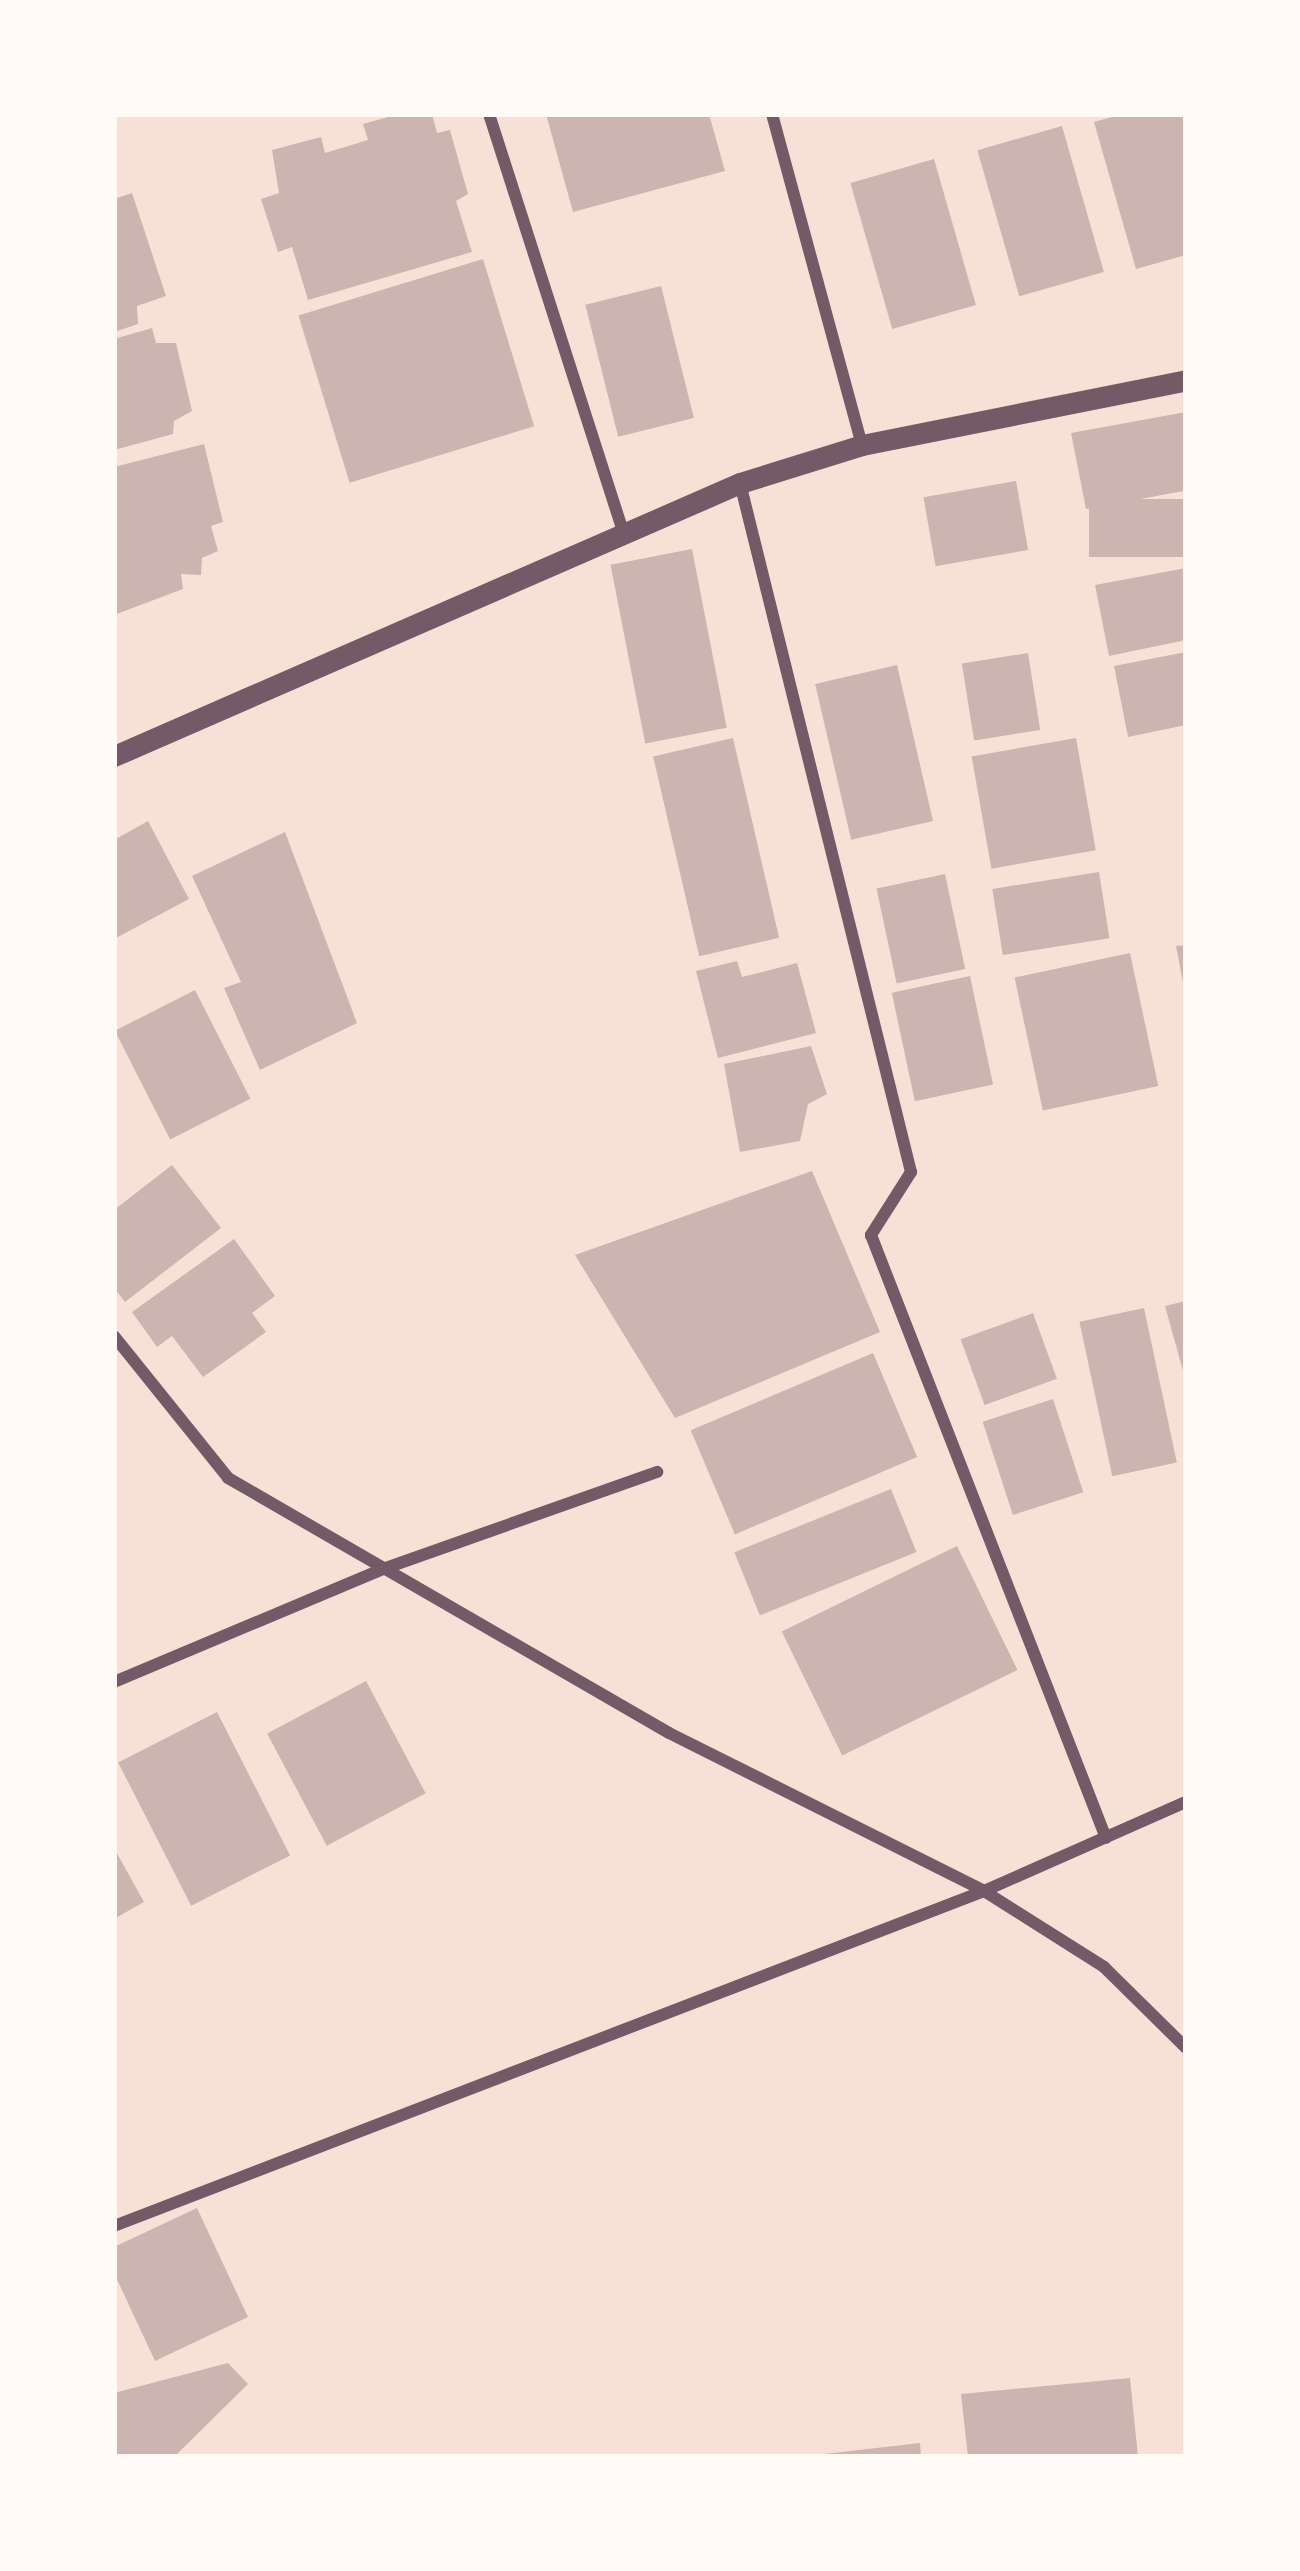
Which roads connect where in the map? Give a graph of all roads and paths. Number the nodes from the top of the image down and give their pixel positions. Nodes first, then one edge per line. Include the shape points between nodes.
1 (489, 114) edge
2 (772, 114) edge
3 (1186, 380) edge
4 (862, 445) junction
5 (740, 483) junction
6 (622, 528) junction
7 (114, 756) edge
8 (114, 1336) edge
9 (657, 1472) dead end
10 (383, 1569) junction
11 (114, 1682) edge
12 (1186, 1802) edge
13 (1106, 1838) junction
14 (984, 1891) junction
15 (1186, 2048) edge
16 (114, 2226) edge

1 - 6 street
2 - 4 street
3 - 4 street
4 - 5 street
5 - 6 street
5 - 13 street via 910,1172 871,1235
6 - 7 street
8 - 10 street via 228,1478
9 - 10 street
10 - 11 street
10 - 14 street via 669,1732
12 - 13 street
13 - 14 street
14 - 15 street via 1104,1967
14 - 16 street

